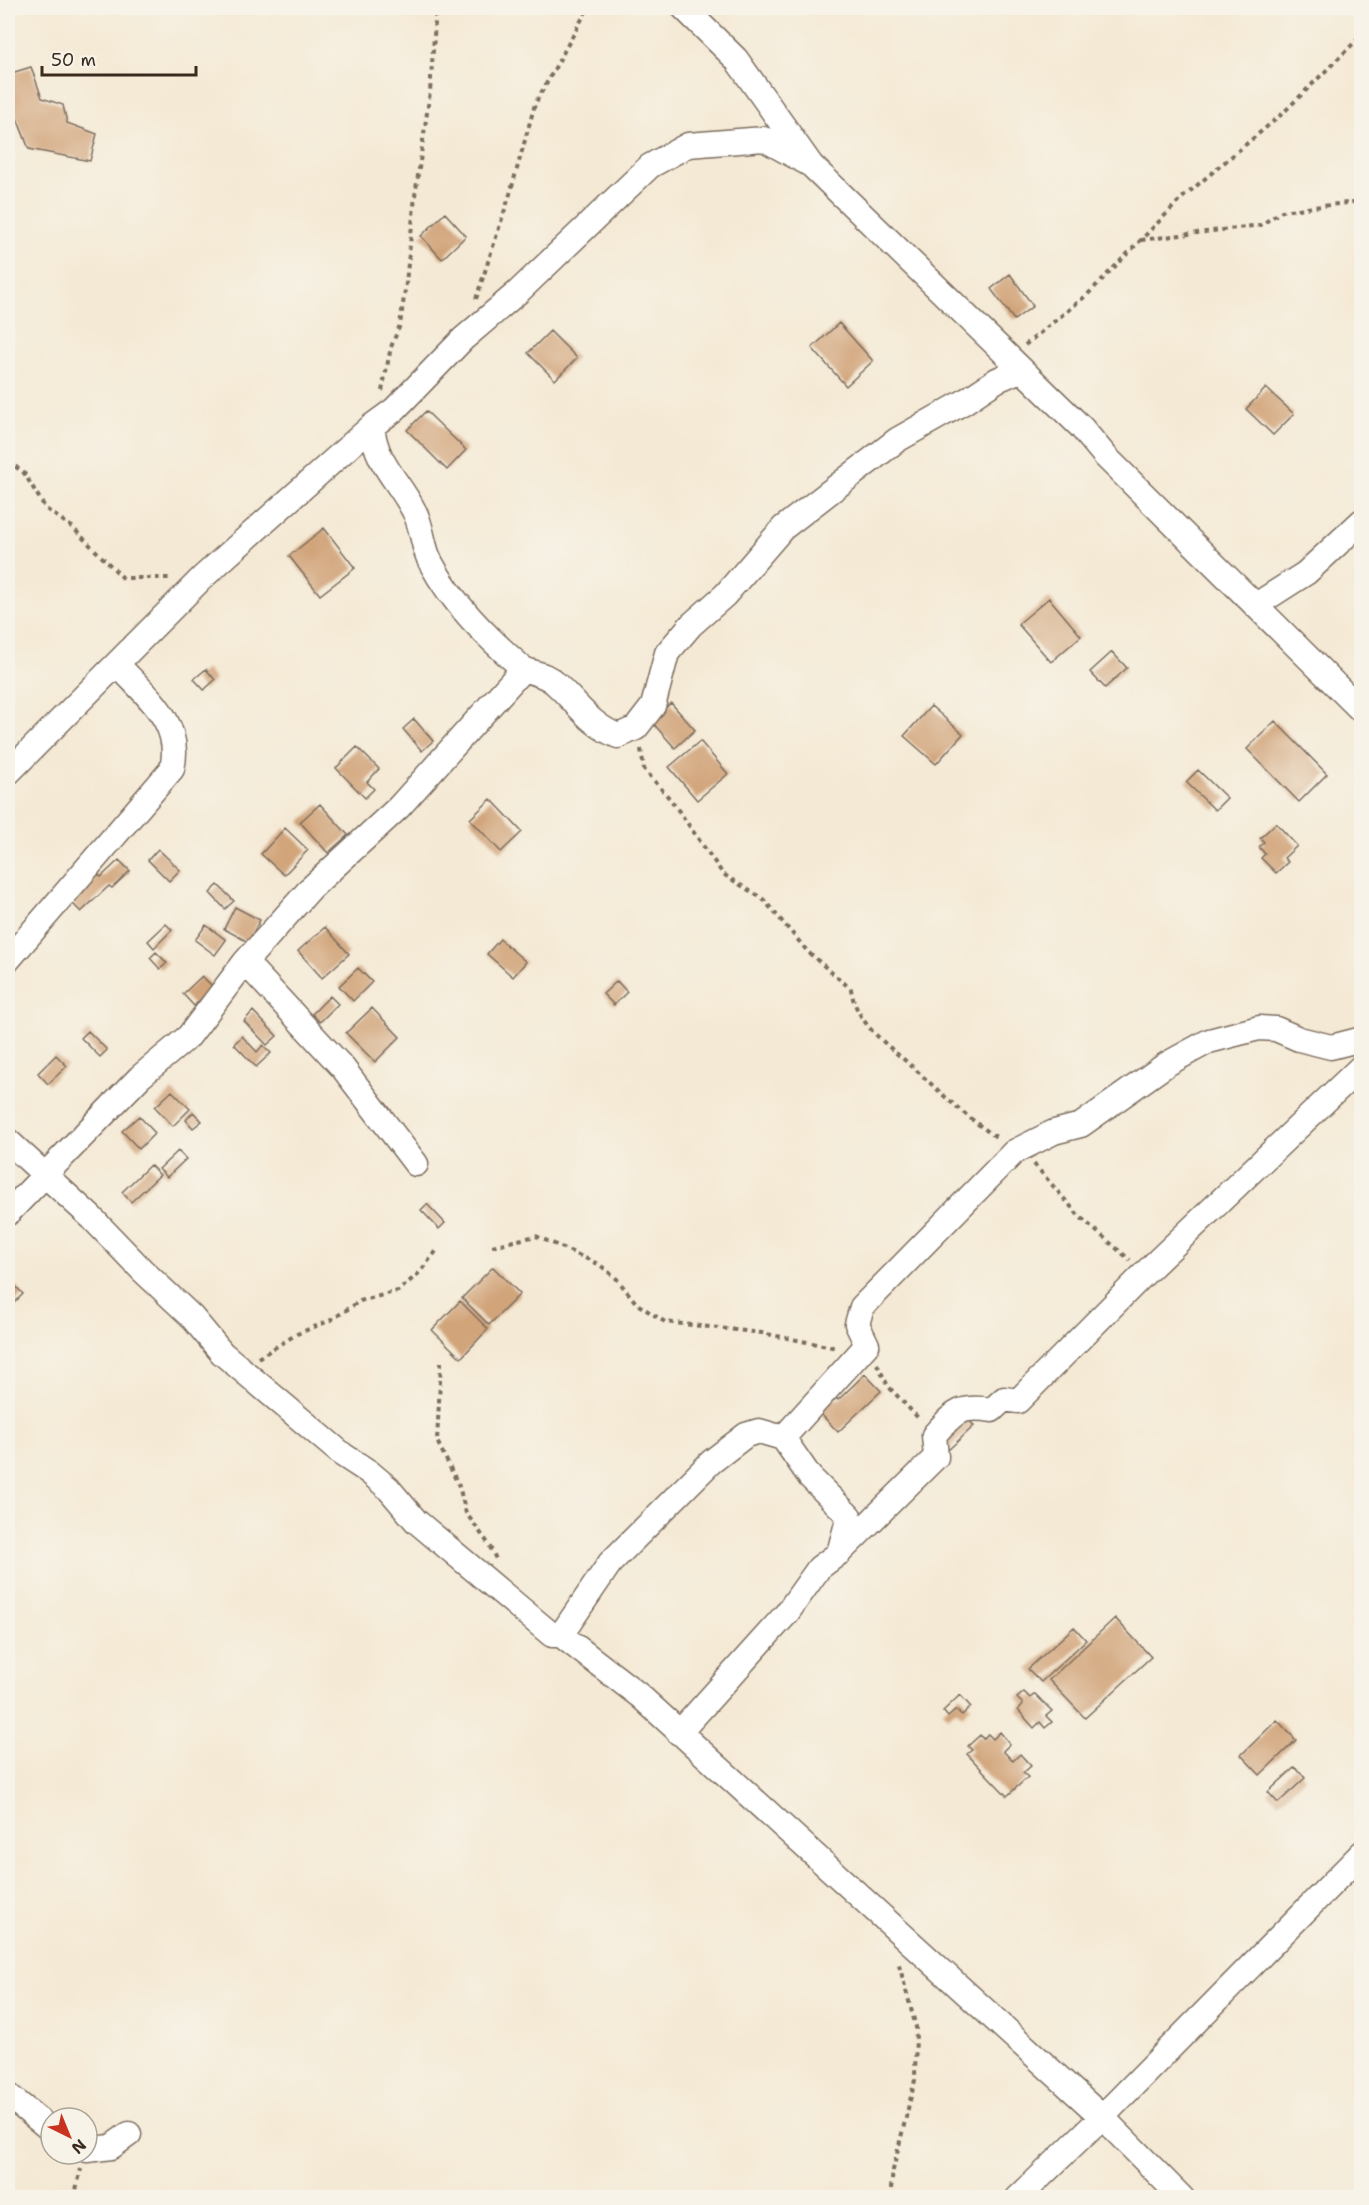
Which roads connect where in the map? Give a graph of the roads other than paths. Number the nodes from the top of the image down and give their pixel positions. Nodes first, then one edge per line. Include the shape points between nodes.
1 (684, 8) edge
2 (811, 165) junction
3 (1015, 364) junction
4 (372, 426) junction
5 (1362, 521) edge
6 (1256, 605) junction
7 (118, 665) junction
8 (523, 669) junction
9 (1362, 711) edge
10 (8, 773) edge
11 (8, 960) edge
12 (244, 962) junction
13 (1362, 1039) edge
14 (1362, 1066) edge
15 (8, 1141) edge
16 (416, 1164) dead end
17 (46, 1176) junction
18 (8, 1213) edge
19 (783, 1438) junction
20 (839, 1553) junction
21 (561, 1635) junction
22 (679, 1733) junction
23 (1362, 1853) edge
24 (8, 2095) edge
25 (1102, 2116) junction
26 (39, 2120) edge
27 (129, 2134) dead end
28 (99, 2152) edge
29 (1018, 2198) edge
30 (1182, 2198) edge

1 - 2 street via 736,59
2 - 3 street
2 - 4 street via 764,139 688,146 650,166 463,339 394,411
3 - 6 street
3 - 8 street via 964,402 897,440 783,528 725,595 667,653 653,706 636,728 618,736 602,730 555,682 541,673
4 - 7 street via 203,577
4 - 8 street via 381,463 414,511 429,561 481,630
5 - 6 street via 1306,573
6 - 9 street
7 - 10 street
7 - 11 street via 173,732 177,748 172,769
8 - 12 street via 399,807 310,888
12 - 16 street via 343,1068
12 - 17 street via 189,1036 141,1077
13 - 19 street via 1331,1047 1276,1029 1244,1030 1209,1041 1167,1064 1082,1125 1054,1131 1021,1149 1001,1163 862,1307 857,1324 867,1345
14 - 20 street via 1145,1272 1018,1401 1004,1399 992,1410 964,1408 954,1412 934,1435 936,1457
15 - 17 street
17 - 18 street
17 - 21 street via 191,1316 222,1353 388,1488 416,1521 552,1635
19 - 20 street via 810,1477 849,1516
19 - 21 street via 759,1431 746,1435 711,1462 610,1563
20 - 22 street via 819,1568 787,1613
21 - 22 street via 607,1668
22 - 25 street
23 - 25 street
24 - 26 street
25 - 29 street
25 - 30 street
27 - 28 street

